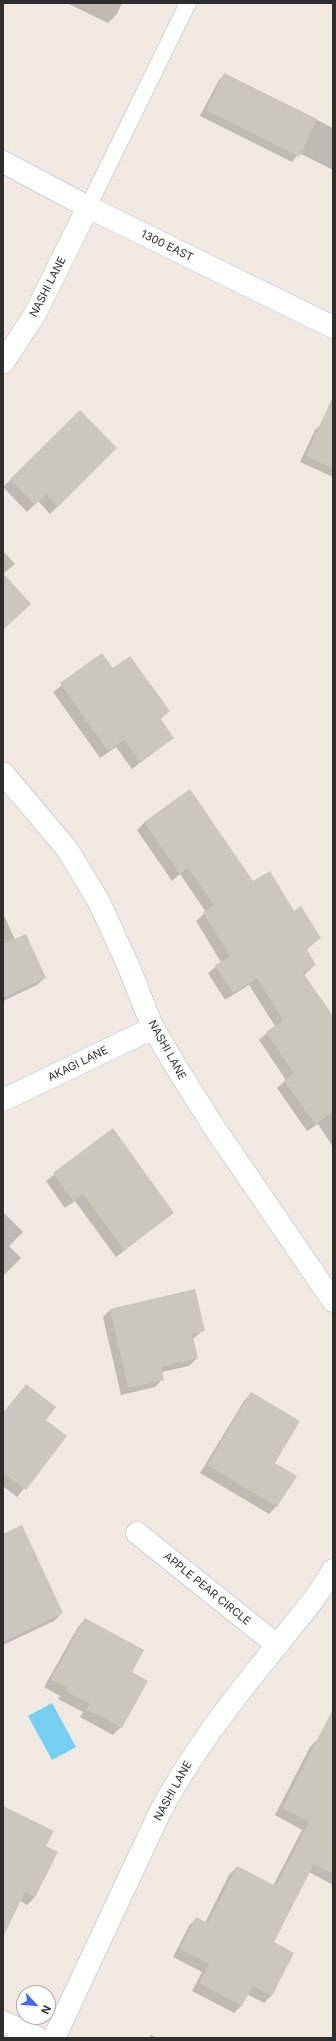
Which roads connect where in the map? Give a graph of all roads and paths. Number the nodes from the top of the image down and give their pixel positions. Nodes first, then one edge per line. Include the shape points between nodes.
1 (188, 3) edge
2 (3, 162) edge
3 (88, 207) junction
4 (333, 327) edge
5 (3, 363) edge
6 (3, 773) edge
7 (153, 1028) junction
8 (3, 1100) edge
9 (333, 1301) edge
10 (137, 1533) dead end
11 (333, 1570) edge
12 (277, 1645) junction
13 (3, 2022) edge
14 (38, 2038) edge
15 (54, 2038) edge

1 - 3 lane
2 - 3 street, 1300 EAST
3 - 4 street, 1300 EAST
3 - 5 street, NASHI LANE via 35,314
6 - 7 street, NASHI LANE via 67,849 98,900
7 - 8 street, AKAGI LANE
7 - 9 street, NASHI LANE via 214,1128
10 - 12 street, APPLE PEAR CIRCLE
11 - 12 street, NASHI LANE
12 - 15 street, NASHI LANE via 219,1718 177,1780
13 - 14 street

